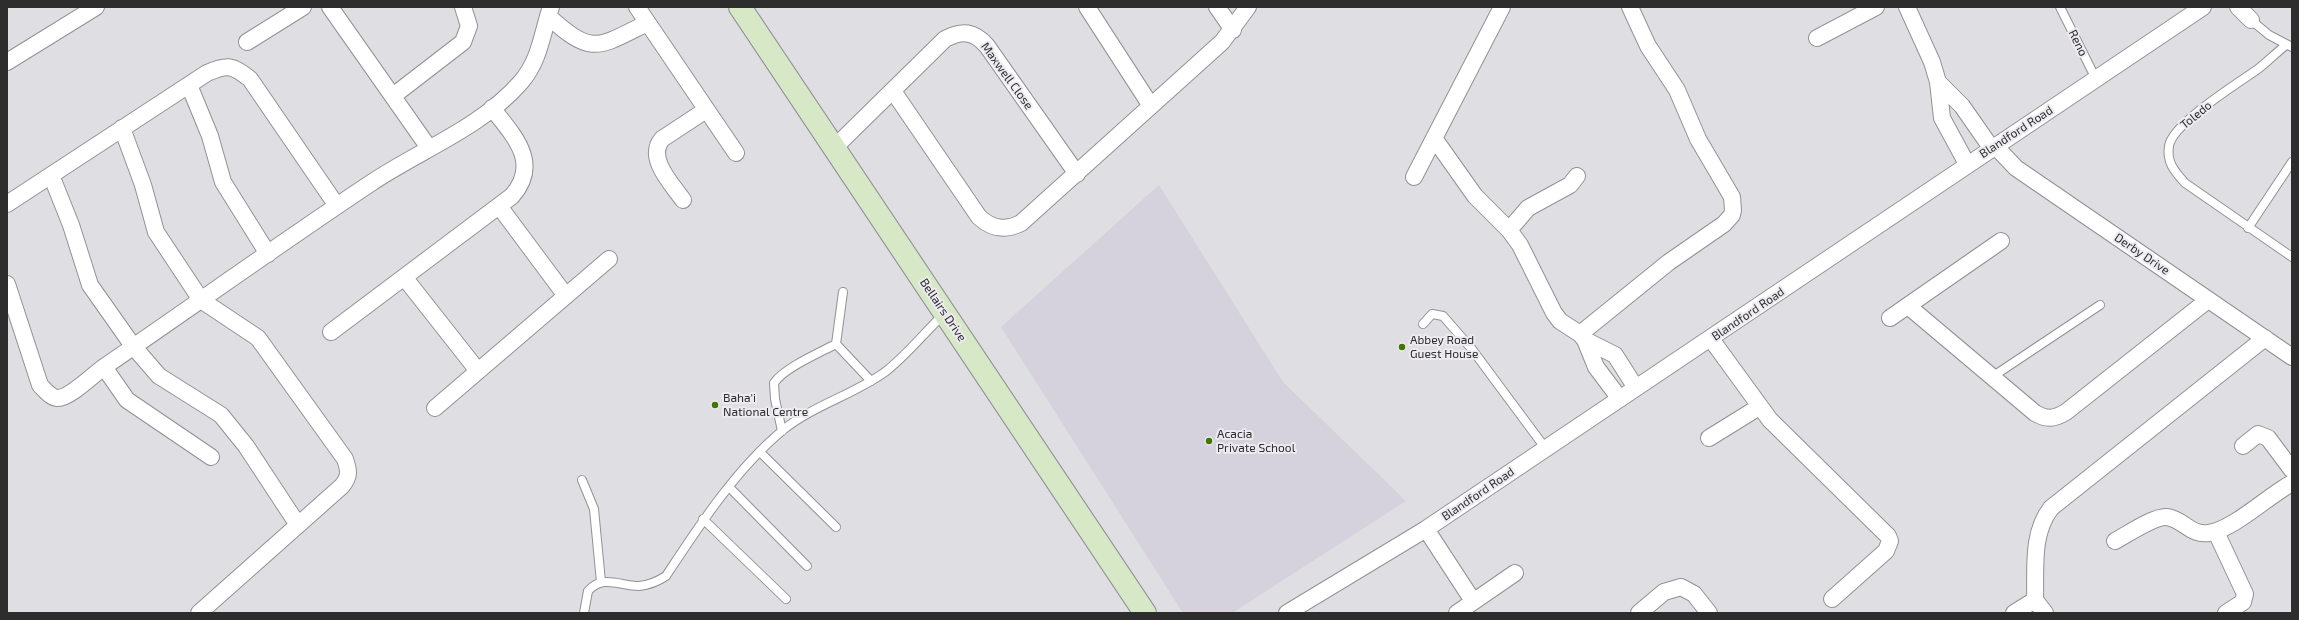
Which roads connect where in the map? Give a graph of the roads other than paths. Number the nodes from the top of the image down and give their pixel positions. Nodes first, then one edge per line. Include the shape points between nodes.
1 (96, 7) edge
2 (303, 7) edge
3 (330, 7) edge
4 (463, 7) edge
5 (637, 7) edge
6 (740, 7) edge
7 (1087, 7) edge
8 (1217, 7) edge
9 (1248, 7) edge
10 (1502, 7) edge
11 (1630, 7) edge
12 (1876, 7) edge
13 (1907, 7) edge
14 (2060, 7) edge
15 (2203, 7) edge
16 (2238, 7) edge
17 (549, 11) edge
18 (2251, 20) joint
19 (647, 23) junction
20 (1233, 30) junction
21 (1817, 38) dead end
22 (247, 42) dead end
23 (2289, 46) edge
24 (7, 62) edge
25 (2096, 79) junction
26 (1938, 82) junction
27 (189, 85) junction
28 (893, 91) junction
29 (393, 96) junction
30 (1151, 106) junction
31 (492, 108) junction
32 (706, 110) junction
33 (122, 128) junction
34 (1434, 138) junction
35 (429, 148) junction
36 (834, 148) junction
37 (1994, 148) junction
38 (736, 153) dead end
39 (2292, 162) edge
40 (1967, 164) junction
41 (1076, 174) junction
42 (51, 175) junction
43 (1577, 176) dead end
44 (1414, 177) dead end
45 (683, 200) dead end
46 (7, 204) edge
47 (337, 206) junction
48 (499, 206) junction
49 (2248, 228) junction
50 (1509, 230) junction
51 (2001, 241) dead end
52 (268, 254) junction
53 (2292, 257) edge
54 (610, 259) dead end
55 (404, 277) junction
56 (7, 284) edge
57 (842, 292) dead end
58 (566, 296) junction
59 (201, 300) junction
60 (2208, 300) junction
61 (1908, 306) junction
62 (2100, 306) dead end
63 (945, 313) junction
64 (1890, 318) dead end
65 (1423, 324) dead end
66 (331, 332) dead end
67 (1582, 337) junction
68 (2265, 338) junction
69 (1711, 340) junction
70 (836, 344) junction
71 (133, 346) junction
72 (2292, 357) edge
73 (104, 367) junction
74 (478, 371) junction
75 (1992, 377) junction
76 (871, 381) junction
77 (1636, 388) junction
78 (1620, 399) junction
79 (1759, 407) junction
80 (435, 408) dead end
81 (782, 430) junction
82 (1709, 438) dead end
83 (2243, 446) dead end
84 (1546, 449) junction
85 (760, 452) junction
86 (211, 457) dead end
87 (2292, 470) edge
88 (582, 480) dead end
89 (2292, 484) edge
90 (730, 487) junction
91 (703, 519) junction
92 (298, 525) junction
93 (836, 527) dead end
94 (1426, 529) junction
95 (2216, 532) junction
96 (2115, 541) dead end
97 (807, 566) dead end
98 (1516, 573) dead end
99 (601, 582) junction
100 (786, 600) dead end
101 (1832, 600) dead end
102 (2035, 600) junction
103 (1473, 601) junction
104 (199, 613) edge
105 (584, 613) edge
106 (1145, 613) edge
107 (1287, 613) edge
108 (1457, 613) edge
109 (1639, 613) edge
110 (1709, 613) edge
111 (2014, 613) edge
112 (2045, 613) edge
113 (2226, 613) edge

1 - 24 street
2 - 22 street
3 - 29 street
4 - 29 street via 468,16 469,26 463,42
5 - 19 street
6 - 36 street, Bellairs Drive
7 - 30 street
8 - 20 street
9 - 20 street
10 - 34 street
11 - 67 street via 1648,46 1677,90 1698,139 1732,197 1733,210 1724,224 1669,262
12 - 21 street
13 - 26 street via 1925,44
14 - 25 lane, Reno
15 - 25 street, Blandford Road
16 - 18 street, Toledo
17 - 19 street via 575,39 587,44 600,44 612,40
17 - 31 street via 532,67 520,83
18 - 23 lane, Toledo
19 - 32 street
20 - 30 street
23 - 49 lane, Toledo via 2189,119 2175,133 2168,145 2168,159 2173,170 2185,183
25 - 37 street, Blandford Road
26 - 37 street, Derby Drive via 1962,106
26 - 40 street via 1942,118
27 - 33 street
27 - 47 street via 221,67 235,67 250,79
27 - 52 street via 210,136 224,182
28 - 36 street, Maxwell Close via 876,104
28 - 41 street via 979,217 987,224 1010,229 1021,223
28 - 41 street, Maxwell Close via 945,39 964,32 973,33 987,46
29 - 35 street
30 - 41 street
31 - 35 street
31 - 48 street via 515,137 524,155 526,174 522,185
32 - 38 street
32 - 45 street via 662,139 656,151 659,164
33 - 42 street
33 - 59 street via 156,232
34 - 44 street
34 - 50 street via 1475,196
35 - 47 street
36 - 63 street, Bellairs Drive
37 - 40 street, Blandford Road
37 - 60 street, Derby Drive via 2016,168
39 - 49 lane
40 - 69 street, Blandford Road
42 - 46 street
42 - 71 street via 72,225 90,285
43 - 50 street via 1570,185 1528,208
47 - 52 street
48 - 55 street
48 - 58 street
49 - 53 lane, Toledo
50 - 67 street via 1520,245 1554,313 1560,321
51 - 61 street
52 - 59 street
54 - 58 street
55 - 66 street
55 - 74 street
56 - 73 street via 40,385 50,395 56,398 66,396
57 - 70 lane
58 - 74 street
59 - 71 street
59 - 92 street via 258,338 346,459 348,479
60 - 68 street, Derby Drive
60 - 75 street via 2057,417 2042,417 2035,413
61 - 64 street
61 - 75 street
62 - 75 lane
63 - 76 lane via 886,371
63 - 106 street, Bellairs Drive
65 - 84 lane via 1432,314 1444,316
67 - 77 street via 1615,355
67 - 78 street via 1596,367
68 - 72 street, Derby Drive
68 - 102 street via 2051,508 2039,527
69 - 77 street, Blandford Road
69 - 79 street
70 - 76 lane
70 - 81 lane via 783,374 774,383
71 - 73 street
71 - 92 street via 159,376 221,415 246,446
73 - 86 street via 127,400
74 - 80 street
76 - 81 lane via 804,415
77 - 78 street, Blandford Road
78 - 84 street, Blandford Road
79 - 82 street
79 - 101 street via 1788,439 1888,536 1890,541 1886,551
81 - 85 lane
83 - 87 street via 2258,434 2264,435
84 - 94 street, Blandford Road
85 - 90 lane
85 - 93 lane
88 - 99 lane via 594,509
89 - 95 street
90 - 91 lane
90 - 97 lane
91 - 99 lane via 666,576 658,582 637,586 612,581
91 - 100 lane
92 - 104 street
94 - 103 street
94 - 107 street, Blandford Road
95 - 96 street via 2198,533 2175,520 2163,517
95 - 113 street via 2245,594 2244,602
98 - 103 street
99 - 105 lane via 588,591
102 - 111 street
102 - 112 street
103 - 108 street
109 - 110 street via 1664,592 1681,587 1694,594

